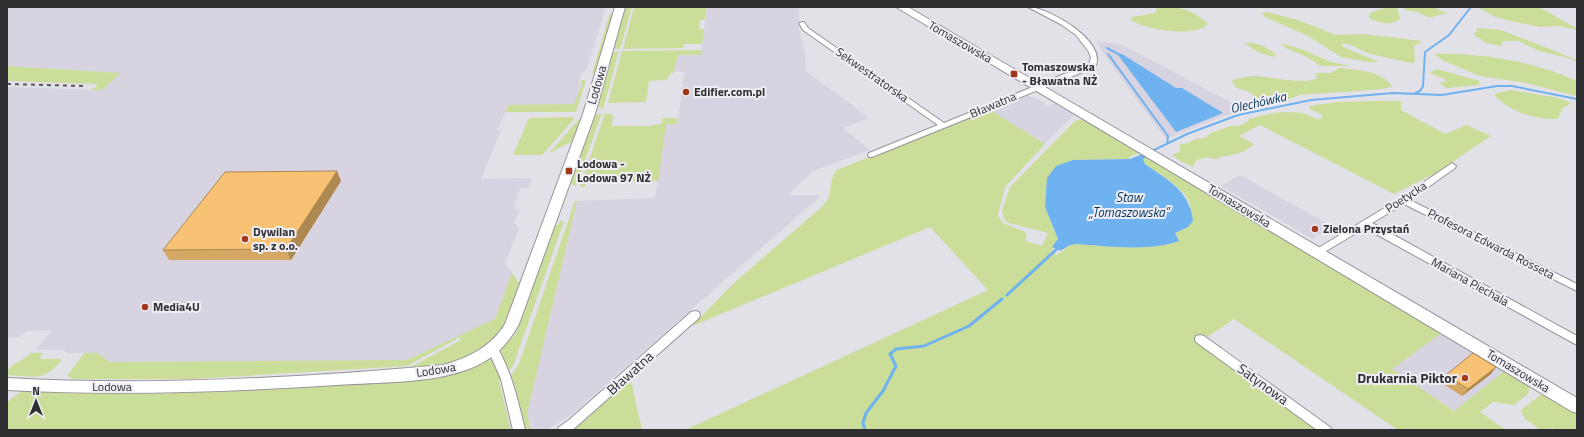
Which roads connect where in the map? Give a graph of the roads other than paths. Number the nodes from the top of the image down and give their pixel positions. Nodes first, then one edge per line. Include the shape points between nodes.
1 (620, 7) edge
2 (901, 7) edge
3 (1032, 7) edge
4 (802, 23) dead end
5 (1037, 87) junction
6 (944, 126) junction
7 (872, 155) dead end
8 (1452, 166) dead end
9 (1404, 200) junction
10 (1364, 223) junction
11 (1318, 252) junction
12 (1577, 288) edge
13 (695, 315) dead end
14 (1200, 339) dead end
15 (1577, 341) edge
16 (493, 350) junction
17 (7, 384) edge
18 (1577, 406) edge
19 (519, 430) edge
20 (564, 430) edge
21 (1326, 430) edge

1 - 16 street, Lodowa via 589,114 542,244 512,324
2 - 5 street, Tomaszowska
3 - 5 street, Bławatna via 1079,33 1094,55 1094,61 1088,67
4 - 6 street, Sekwestratorska via 805,29
5 - 6 street, Bławatna
5 - 11 street, Tomaszowska
6 - 7 street, Bławatna
8 - 9 street, Poetycka
9 - 10 street, Poetycka
9 - 12 street, Profesora Edwarda Rosseta
10 - 11 street, Poetycka
10 - 15 street, Mariana Piechala
11 - 18 street, Tomaszowska
13 - 20 street, Bławatna
14 - 21 street, Satynowa
16 - 17 street, Lodowa via 479,359 443,371 405,374 197,387 46,387
16 - 19 street via 507,377

